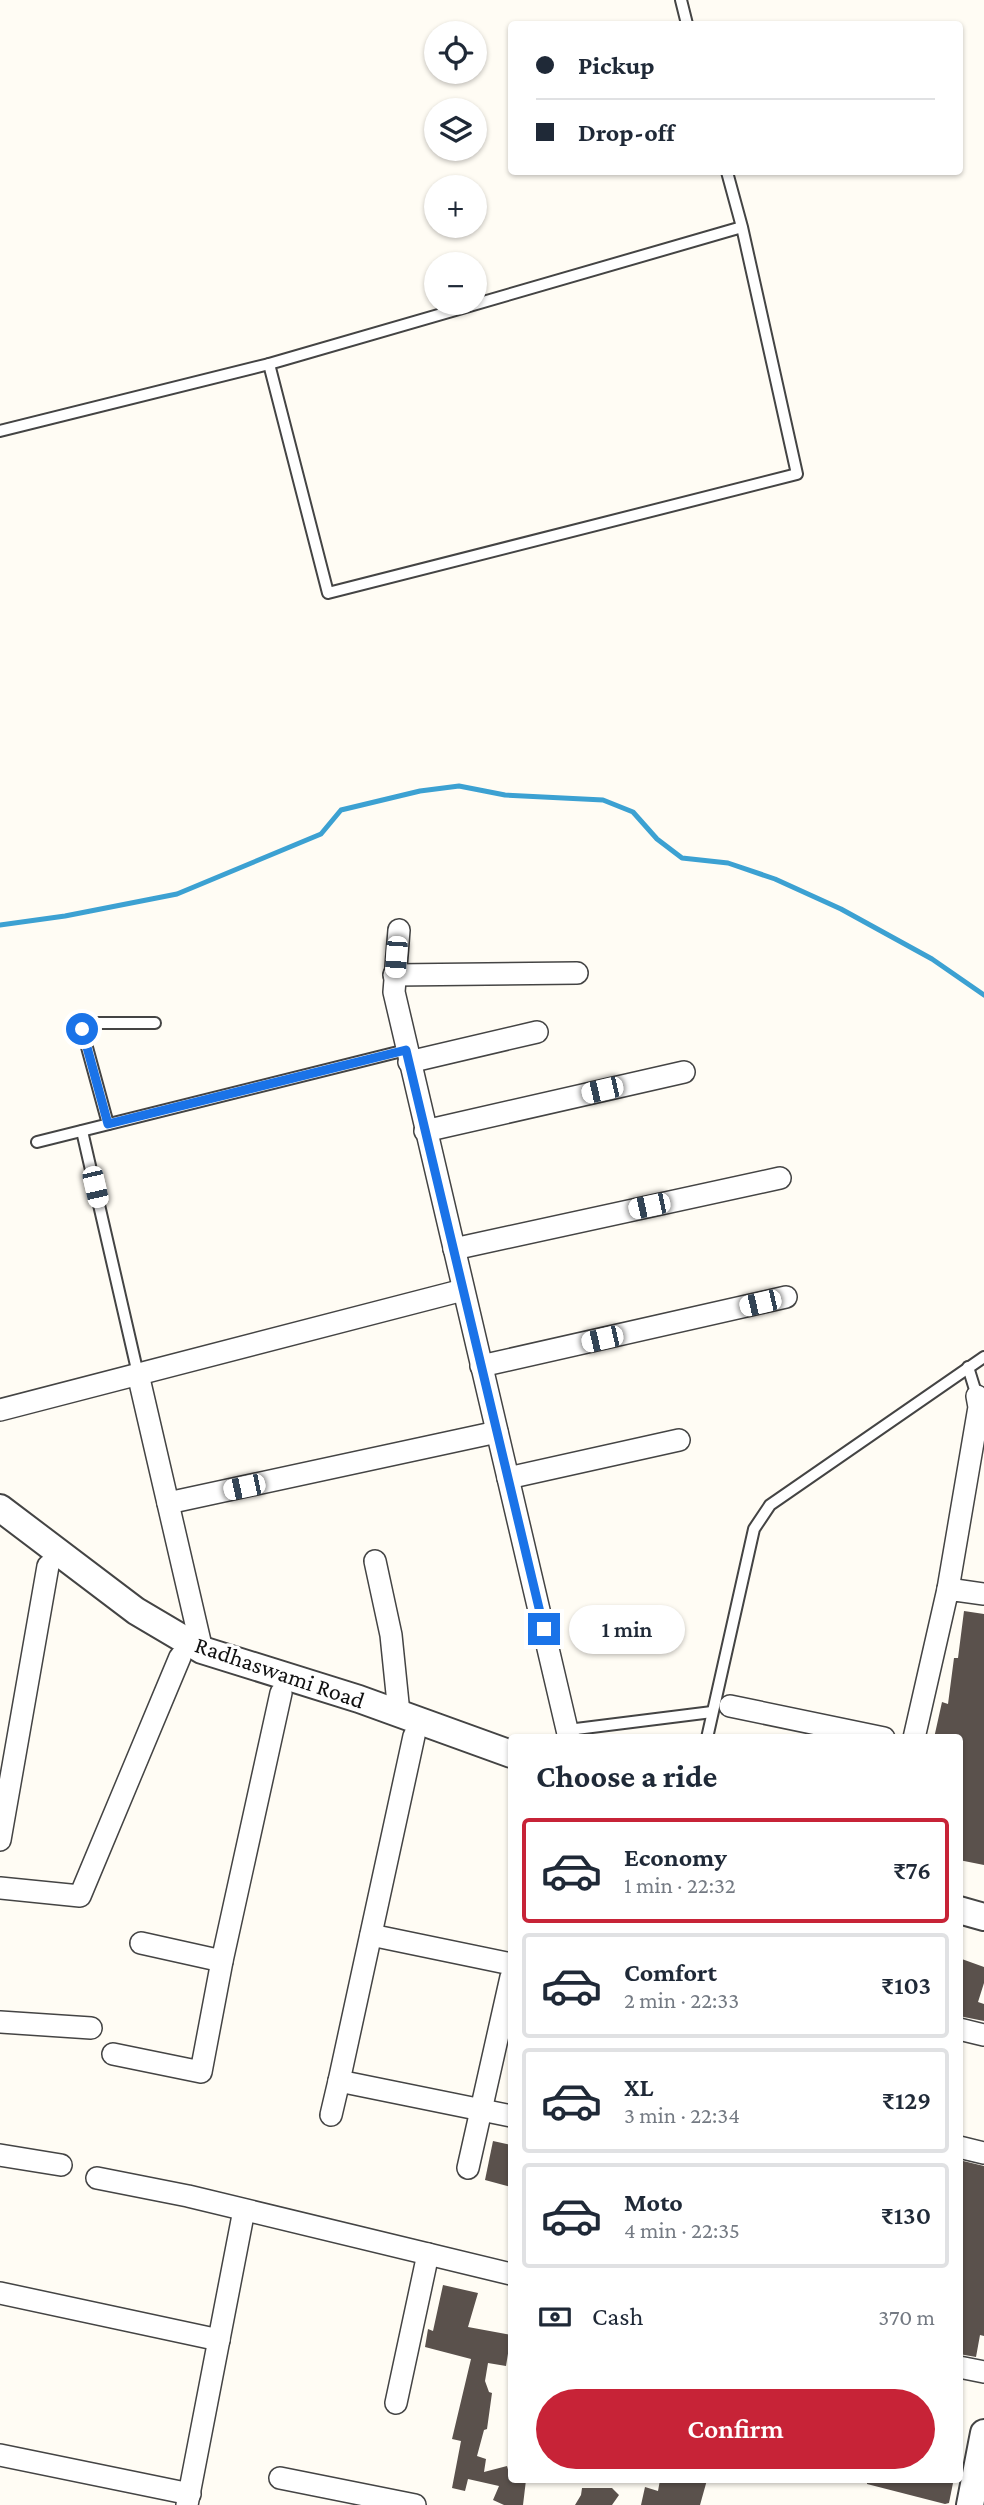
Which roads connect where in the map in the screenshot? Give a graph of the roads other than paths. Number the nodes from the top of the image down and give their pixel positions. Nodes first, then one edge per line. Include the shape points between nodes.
1 (681, 0) edge
2 (686, 21) edge
3 (728, 175) edge
4 (741, 227) junction
5 (269, 364) junction
6 (0, 431) edge
7 (399, 930) dead end
8 (577, 973) dead end
9 (394, 975) junction
10 (155, 1023) dead end
11 (537, 1032) dead end
12 (408, 1056) junction
13 (684, 1072) dead end
14 (108, 1124) junction
15 (425, 1130) junction
16 (82, 1131) junction
17 (37, 1142) dead end
18 (780, 1178) dead end
19 (454, 1249) junction
20 (463, 1290) junction
21 (786, 1297) dead end
22 (984, 1357) edge
23 (481, 1366) junction
24 (968, 1367) junction
25 (138, 1374) junction
26 (977, 1396) joint
27 (0, 1410) edge
28 (497, 1432) junction
29 (679, 1440) dead end
30 (508, 1478) junction
31 (168, 1503) junction
32 (0, 1508) edge
33 (0, 1529) edge
34 (375, 1561) dead end
35 (48, 1566) junction
36 (948, 1589) junction
37 (984, 1594) edge
38 (191, 1654) junction
39 (281, 1693) junction
40 (721, 1709) junction
41 (399, 1713) junction
42 (568, 1734) edge
43 (709, 1734) edge
44 (862, 1734) edge
45 (915, 1734) edge
46 (414, 1736) junction
47 (508, 1753) edge
48 (508, 1771) edge
49 (0, 1840) edge
50 (0, 1888) edge
51 (963, 1894) edge
52 (984, 1900) edge
53 (963, 1911) edge
54 (984, 1917) edge
55 (371, 1935) junction
56 (141, 1943) dead end
57 (222, 1961) junction
58 (508, 1963) edge
59 (508, 1992) edge
60 (0, 2022) edge
61 (91, 2028) dead end
62 (963, 2030) edge
63 (984, 2035) edge
64 (113, 2054) dead end
65 (340, 2081) junction
66 (482, 2110) junction
67 (331, 2115) dead end
68 (508, 2115) edge
69 (963, 2148) edge
70 (984, 2153) edge
71 (0, 2155) edge
72 (61, 2165) dead end
73 (468, 2168) dead end
74 (97, 2178) dead end
75 (244, 2210) junction
76 (428, 2254) junction
77 (508, 2273) edge
78 (0, 2292) edge
79 (219, 2340) junction
80 (963, 2368) edge
81 (984, 2372) edge
82 (396, 2403) dead end
83 (984, 2433) edge
84 (0, 2455) edge
85 (281, 2478) dead end
86 (342, 2498) edge
87 (188, 2499) edge
88 (415, 2505) edge
89 (970, 2505) edge

1 - 2 lane
3 - 4 lane
4 - 5 lane
4 - 5 lane via 797,474 328,593
5 - 6 lane
7 - 9 street
8 - 9 street
9 - 12 street
10 - 14 lane via 86,1023 82,1029
11 - 12 street
12 - 14 lane
12 - 15 street
13 - 15 street
14 - 16 lane
15 - 19 street
16 - 17 lane
16 - 25 lane
18 - 19 street
19 - 20 street
20 - 23 street
20 - 25 street
21 - 23 street
22 - 24 lane
23 - 28 street
24 - 26 lane
24 - 40 lane via 769,1505 754,1529
25 - 27 street
25 - 31 street
26 - 36 street via 976,1432
28 - 30 street
28 - 31 street
29 - 30 street
30 - 42 street
31 - 38 street
32 - 38 street, Radhaswami Road
33 - 35 street, Radhaswami Road
34 - 41 street via 391,1635
35 - 38 street, Radhaswami Road via 127,1626
35 - 49 street
36 - 37 street
36 - 45 street
38 - 39 street, Radhaswami Road via 195,1666
38 - 41 street, Radhaswami Road
38 - 50 street via 80,1896
39 - 46 street, Radhaswami Road
39 - 57 street
40 - 42 lane
40 - 43 lane
40 - 44 street
41 - 47 street, Radhaswami Road
46 - 48 street, Radhaswami Road
46 - 55 street
51 - 52 street
53 - 54 street
55 - 58 street
55 - 65 street
56 - 57 street
57 - 64 street via 201,2072
59 - 66 street
60 - 61 street
62 - 63 street
65 - 66 street
65 - 67 street
66 - 68 street
66 - 73 street
69 - 70 street
71 - 72 street
74 - 75 street
75 - 76 street
75 - 79 street
76 - 77 street
76 - 82 street
78 - 79 street
79 - 87 street
80 - 81 street
83 - 89 street
84 - 87 street
85 - 86 street
86 - 88 street

